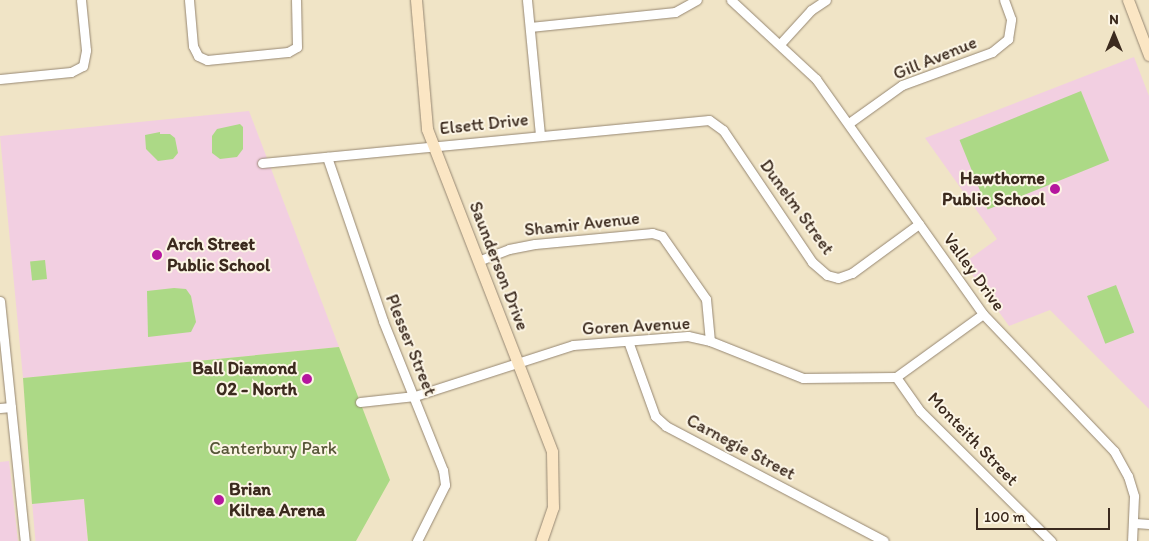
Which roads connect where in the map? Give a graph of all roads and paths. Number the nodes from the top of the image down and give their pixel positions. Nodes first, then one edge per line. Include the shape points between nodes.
1 (81, 0) edge
2 (189, 0) edge
3 (296, 0) edge
4 (416, 0) edge
5 (527, 0) edge
6 (698, 0) edge
7 (731, 0) edge
8 (826, 0) edge
9 (1004, 0) edge
10 (1128, 0) edge
11 (530, 27) junction
12 (780, 44) junction
13 (1149, 55) edge
14 (0, 80) edge
15 (709, 120) joint
16 (849, 123) junction
17 (540, 134) junction
18 (433, 146) junction
19 (327, 157) junction
20 (262, 163) dead end
21 (919, 224) junction
22 (478, 261) junction
23 (0, 301) edge
24 (983, 314) junction
25 (628, 341) junction
26 (710, 341) junction
27 (518, 364) junction
28 (896, 377) junction
29 (415, 396) junction
30 (360, 402) dead end
31 (11, 407) junction
32 (0, 408) edge
33 (1135, 523) junction
34 (1149, 524) edge
35 (25, 541) edge
36 (417, 541) edge
37 (541, 541) edge
38 (884, 541) edge
39 (1051, 541) edge
40 (1132, 541) edge

1 - 14 street via 86,50 83,66 72,72
2 - 3 street via 193,46 198,56 207,60 288,52 297,47
4 - 18 street, Saunderson Drive via 428,130
5 - 11 street
6 - 11 street via 675,12
7 - 12 street, Valley Drive
8 - 12 street via 811,10
9 - 16 street, Gill Avenue via 1011,19 1008,39 992,52 902,85
10 - 13 street
11 - 17 street
12 - 16 street, Valley Drive via 816,79
15 - 17 street, Elsett Drive
15 - 21 street, Dunelm Street via 722,130 812,262 828,276 838,278 852,273
16 - 21 street, Valley Drive
17 - 18 street, Elsett Drive
18 - 19 street, Elsett Drive
18 - 22 street, Saunderson Drive
19 - 20 street, Elsett Drive
19 - 29 street, Plesser Street via 383,321
21 - 24 street, Valley Drive
22 - 26 street, Shamir Avenue via 534,244 652,233 662,236 706,299
22 - 27 street, Saunderson Drive
23 - 31 street
24 - 28 street
24 - 33 street, Valley Drive via 1114,450 1134,496
25 - 26 street, Goren Avenue via 688,336
25 - 27 street, Goren Avenue via 573,345
25 - 38 street, Carnegie Street via 655,416 666,426
26 - 28 street, Goren Avenue via 803,378
27 - 29 street, Goren Avenue
27 - 37 street, Saunderson Drive via 552,452 553,507
28 - 39 street, Monteith Street via 920,411
29 - 30 street, Goren Avenue
29 - 36 street, Plesser Street via 443,470 445,486
31 - 32 street
31 - 35 street
33 - 34 street
33 - 40 street, Valley Drive

